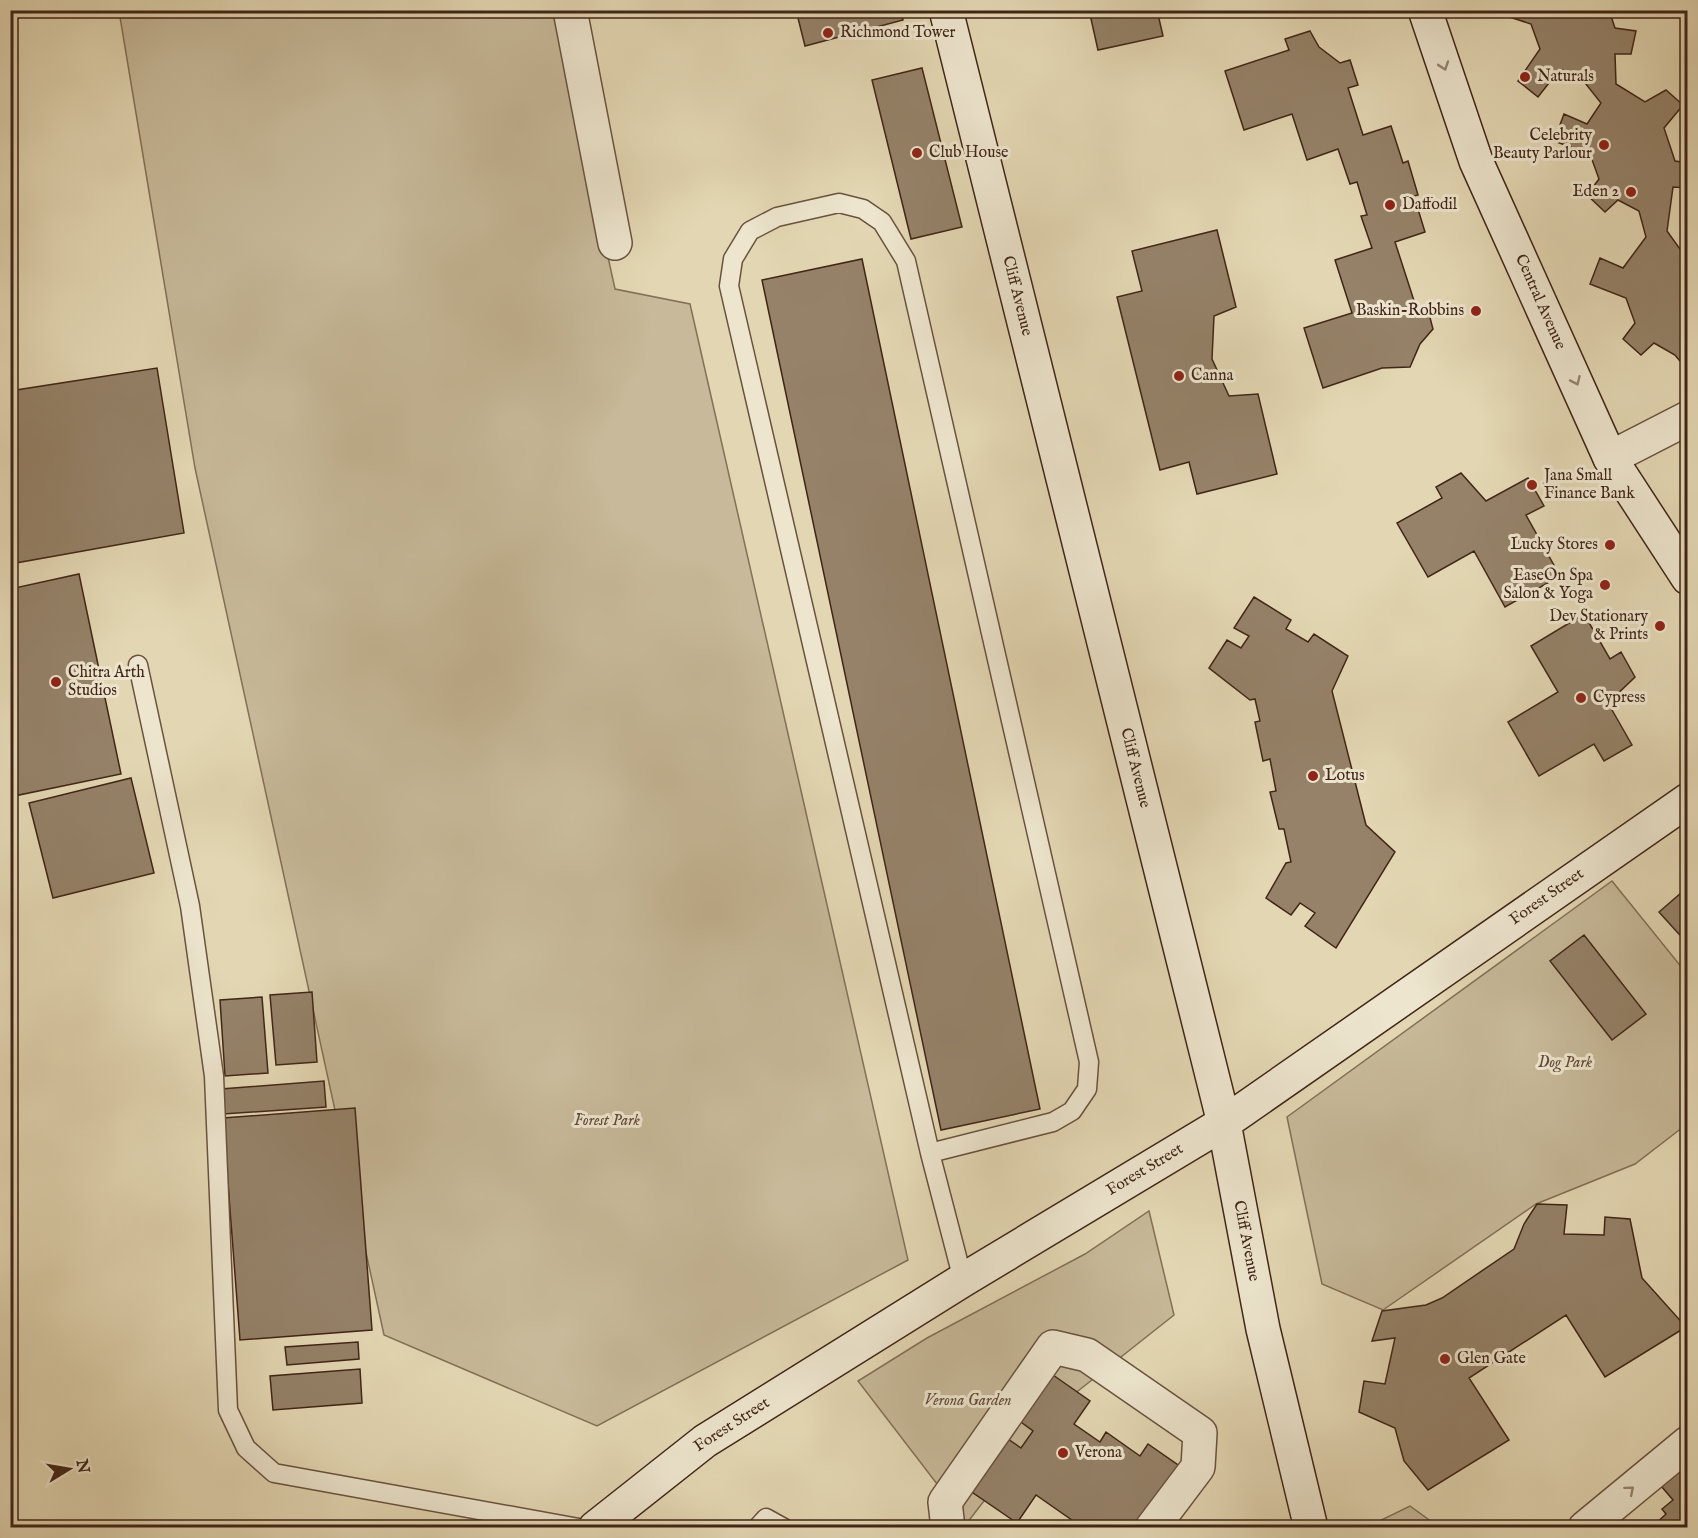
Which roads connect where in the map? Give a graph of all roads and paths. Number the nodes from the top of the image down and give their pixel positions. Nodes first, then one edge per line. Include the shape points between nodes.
1 (570, 10) edge
2 (946, 10) edge
3 (1425, 10) edge
4 (615, 243) dead end
5 (1688, 418) edge
6 (1610, 458) junction
7 (1688, 578) edge
8 (138, 665) dead end
9 (1688, 800) edge
10 (1224, 1123) junction
11 (930, 1153) junction
12 (963, 1280) junction
13 (1688, 1443) edge
14 (579, 1527) edge
15 (596, 1527) edge
16 (757, 1527) edge
17 (784, 1527) edge
18 (948, 1527) edge
19 (1152, 1527) edge
20 (1311, 1527) edge
21 (1585, 1527) edge

1 - 4 street
2 - 10 street, Cliff Avenue
3 -> 6 street, Central Avenue via 1476,160
5 - 6 street
6 - 7 street, Central Avenue
8 - 14 lane via 190,906 213,1065 228,1410 246,1448 274,1473
9 - 10 street, Forest Street
10 - 12 street, Forest Street
10 - 20 street, Cliff Avenue via 1263,1329
11 - 11 lane via 729,286 733,259 750,231 777,217 839,203 863,209 882,222 906,261 1089,1062 1087,1089 1072,1111 1053,1122
11 - 12 lane
12 - 15 street, Forest Street via 705,1441
21 -> 13 street
16 - 17 lane via 766,1518
18 - 19 street via 945,1502 1053,1347 1087,1355 1200,1433 1198,1467

